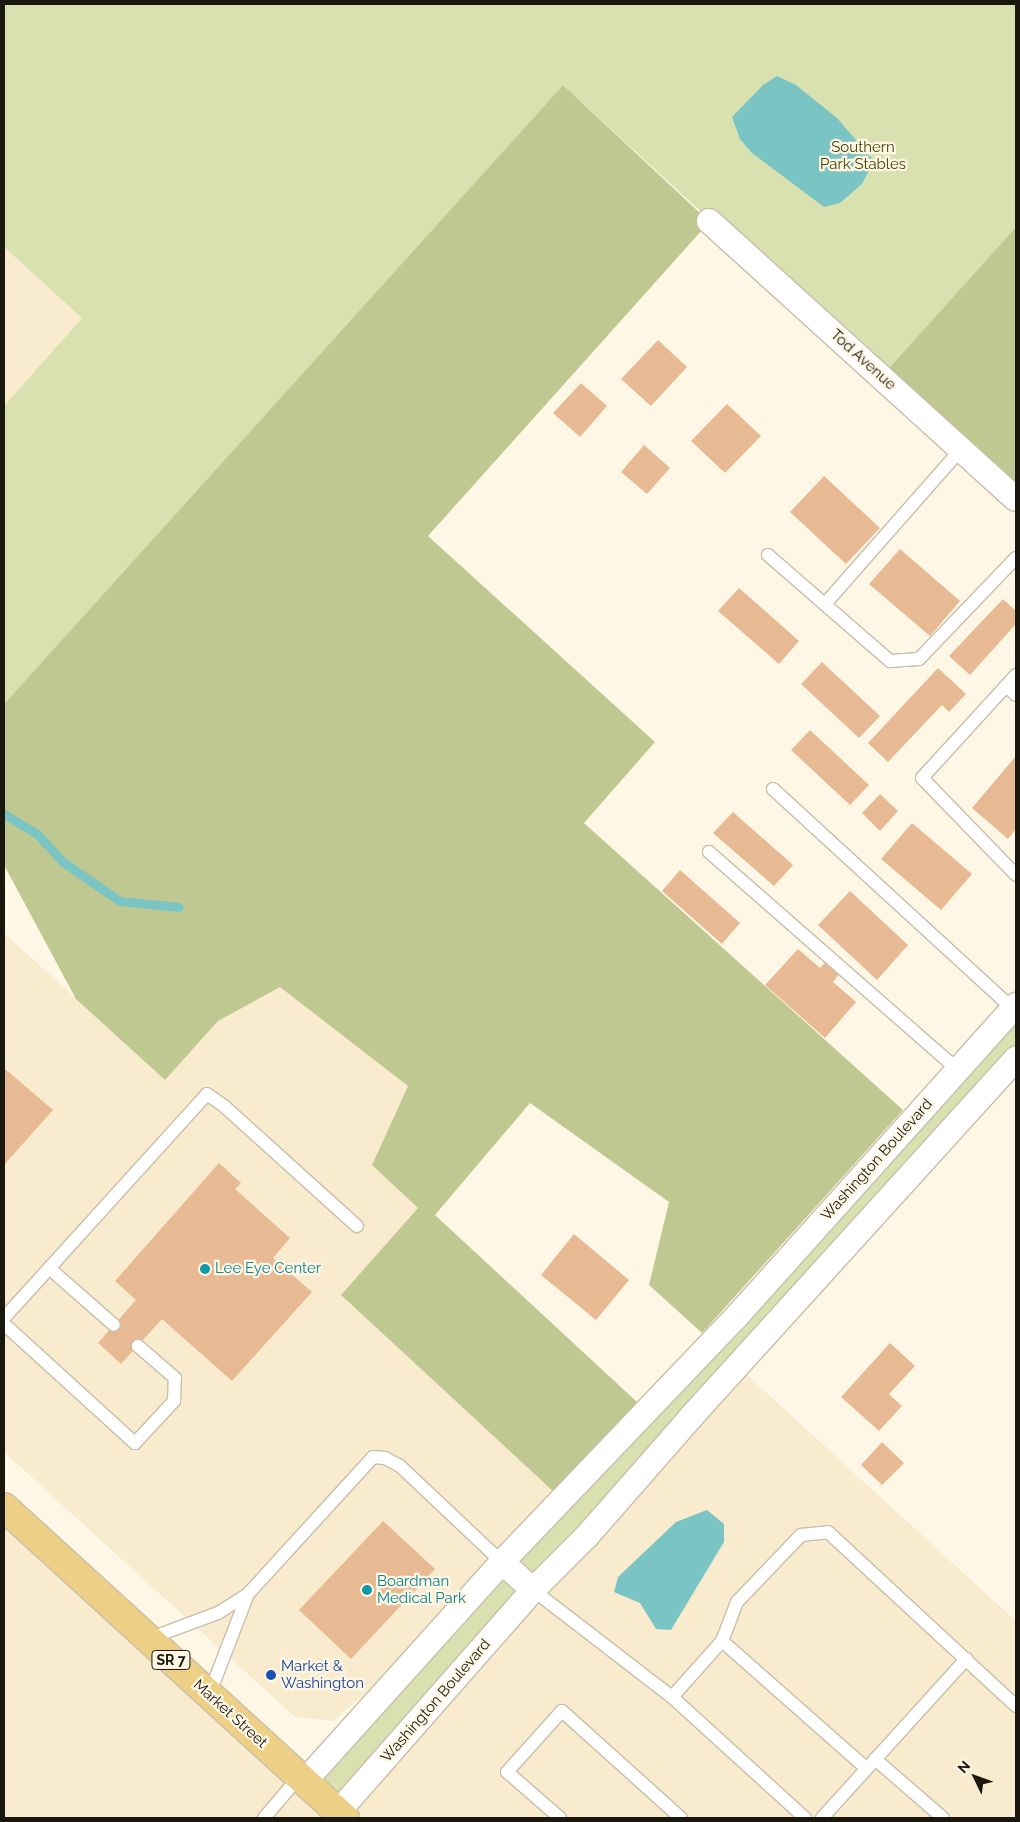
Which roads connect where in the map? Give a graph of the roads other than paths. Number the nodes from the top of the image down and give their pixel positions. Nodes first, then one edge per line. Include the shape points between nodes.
1 (710, 222) dead end
2 (961, 449) junction
3 (1016, 500) edge
4 (768, 555) dead end
5 (1016, 558) edge
6 (825, 604) junction
7 (1016, 675) edge
8 (1006, 686) junction
9 (1016, 696) edge
10 (772, 789) dead end
11 (709, 852) dead end
12 (1016, 875) edge
13 (1014, 1007) edge
14 (1016, 1058) edge
15 (958, 1070) junction
16 (357, 1226) dead end
17 (49, 1268) junction
18 (738, 1316) junction
19 (4, 1318) edge
20 (4, 1324) edge
21 (114, 1325) dead end
22 (763, 1337) junction
23 (138, 1346) dead end
24 (665, 1394) junction
25 (690, 1417) junction
26 (4, 1507) edge
27 (502, 1562) junction
28 (533, 1590) junction
29 (248, 1594) junction
30 (148, 1639) junction
31 (722, 1641) junction
32 (966, 1659) junction
33 (210, 1695) junction
34 (672, 1697) junction
35 (1016, 1706) edge
36 (871, 1764) junction
37 (302, 1779) junction
38 (342, 1815) edge
39 (264, 1818) edge
40 (560, 1818) edge
41 (681, 1818) edge
42 (805, 1818) edge
43 (822, 1818) edge
44 (943, 1818) edge

1 - 2 street, Tod Avenue
2 - 3 street, Tod Avenue
2 - 6 lane
4 - 6 lane
5 - 6 lane via 919,659 890,662
7 - 8 lane
8 - 9 lane
8 - 12 lane via 922,778
10 - 13 lane
11 - 15 lane
13 - 15 street, Washington Boulevard
14 - 22 street, Washington Boulevard
15 - 18 street, Washington Boulevard
16 - 17 lane via 207,1094
17 - 19 lane
17 - 21 lane
18 - 22 street
18 - 24 street, Washington Boulevard
20 - 23 lane via 135,1443 174,1401 175,1378
22 - 25 street, Washington Boulevard
24 - 25 street
24 - 27 street, Washington Boulevard
25 - 28 street, Washington Boulevard via 588,1536
26 - 30 main road, Market Street / SR 7
27 - 28 street
27 - 29 lane via 400,1466 385,1458 373,1458
27 - 37 street, Washington Boulevard
28 - 34 lane
28 - 38 street, Washington Boulevard
29 - 30 lane via 218,1613
29 - 33 lane
30 - 33 main road, Market Street / SR 7
31 - 32 lane via 737,1602 801,1535 828,1532
31 - 34 lane
31 - 36 lane
32 - 35 lane
32 - 36 lane
33 - 37 main road, Market Street / SR 7
34 - 42 lane
36 - 43 lane
36 - 44 lane
37 - 38 main road, Market Street / SR 7
37 - 39 lane
40 - 41 lane via 507,1772 562,1711

